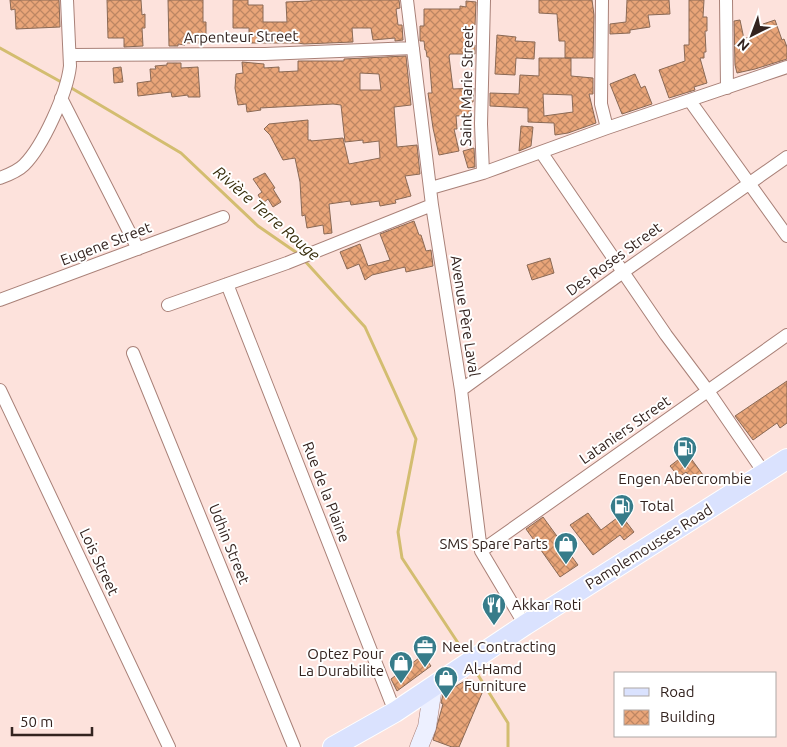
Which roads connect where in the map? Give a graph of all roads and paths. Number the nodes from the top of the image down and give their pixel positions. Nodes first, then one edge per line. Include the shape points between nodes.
1 (67, 0) edge
2 (407, 0) edge
3 (484, 0) edge
4 (602, 0) edge
5 (726, 0) edge
6 (413, 48) junction
7 (70, 55) junction
8 (787, 67) edge
9 (727, 88) junction
10 (63, 93) junction
11 (690, 101) junction
12 (607, 128) junction
13 (540, 152) junction
14 (787, 157) edge
15 (483, 173) junction
16 (0, 178) edge
17 (748, 182) junction
18 (431, 188) junction
19 (432, 205) junction
20 (222, 217) dead end
21 (787, 236) edge
22 (138, 249) junction
23 (623, 272) junction
24 (227, 284) junction
25 (0, 300) edge
26 (168, 305) dead end
27 (787, 335) edge
28 (133, 354) dead end
29 (0, 390) edge
30 (460, 390) junction
31 (708, 391) junction
32 (787, 459) edge
33 (765, 474) junction
34 (481, 552) junction
35 (525, 625) junction
36 (433, 687) junction
37 (395, 712) junction
38 (169, 747) edge
39 (294, 747) edge
40 (333, 747) edge
41 (419, 747) edge

1 - 7 street
2 - 6 street, Avenue Père Laval
3 - 15 street, Saint Marie Street
4 - 12 street via 601,104
5 - 9 street
6 - 7 street, Arpenteur Street via 264,54
6 - 18 street, Avenue Père Laval
7 - 10 street via 69,75
8 - 9 street
9 - 11 street
10 - 16 street via 36,150 23,166
10 - 22 street
11 - 12 street
11 - 17 street
12 - 13 street
13 - 15 street
13 - 23 street
14 - 17 street, Des Roses Street
15 - 18 street
17 - 21 street
17 - 23 street, Des Roses Street
18 - 19 street, Avenue Père Laval
19 - 24 street
19 - 30 street, Avenue Père Laval
20 - 22 street, Eugene Street
22 - 25 street, Eugene Street
23 - 30 street, Des Roses Street
23 - 31 street
24 - 26 street
24 - 37 street, Rue de la Plaine
27 - 31 street, Lataniers Street
28 - 39 street, Udhin Street
29 - 38 street, Lois Street
30 - 34 street, Avenue Père Laval
31 - 33 street
31 - 34 street, Lataniers Street
32 - 33 main road, Pamplemousses Road
33 - 35 main road, Pamplemousses Road
34 - 35 street, Avenue Père Laval
35 - 36 main road, Pamplemousses Road
36 - 37 main road, Pamplemousses Road
36 - 41 main road via 427,727
37 - 40 main road, Pamplemousses Road

